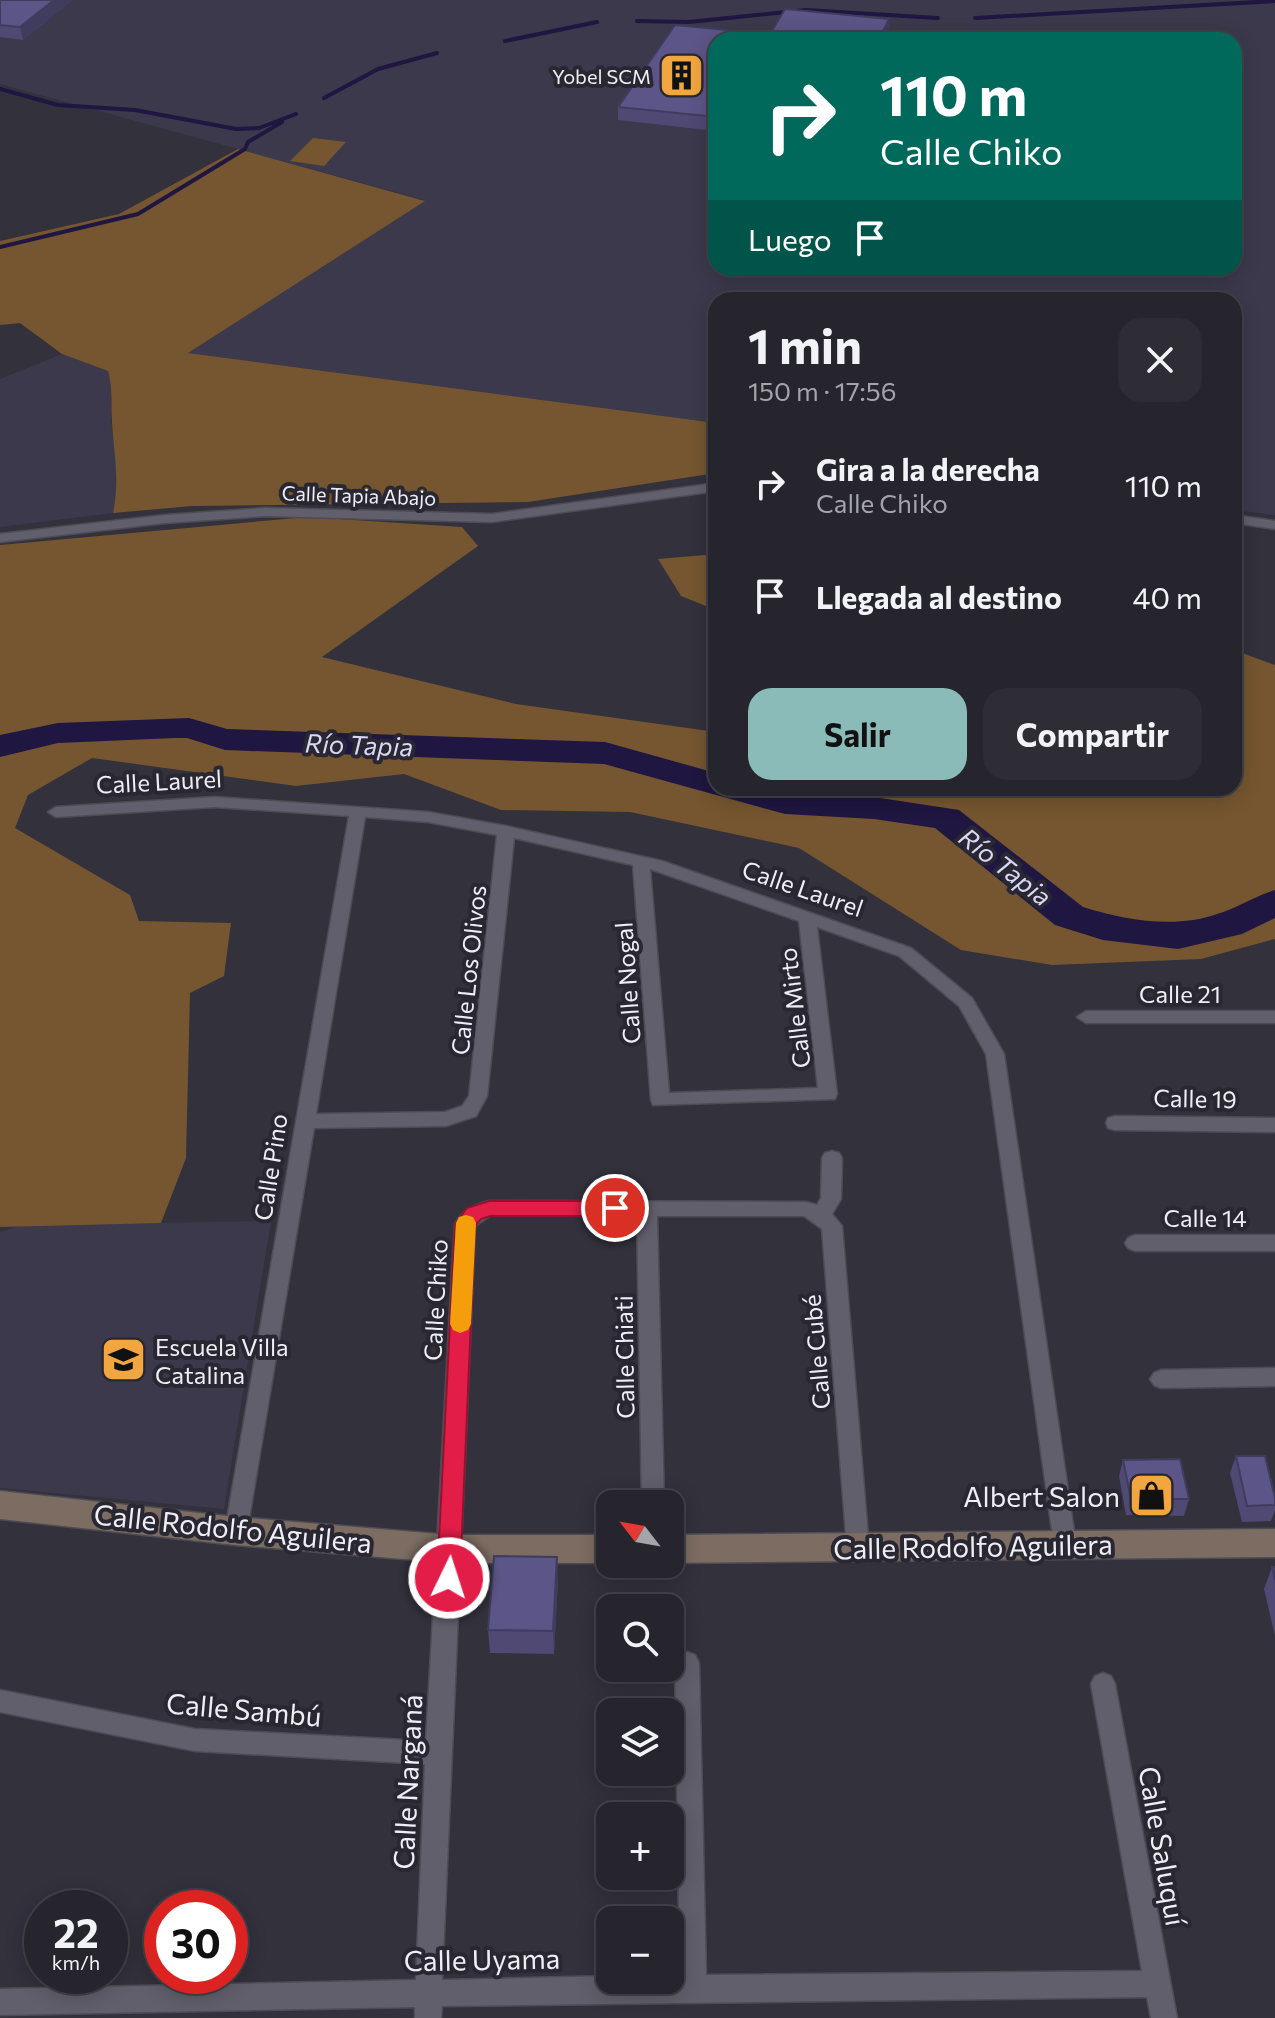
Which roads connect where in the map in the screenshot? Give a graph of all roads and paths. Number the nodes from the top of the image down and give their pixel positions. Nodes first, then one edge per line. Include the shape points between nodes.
1 (708, 488) edge
2 (1242, 520) edge
3 (1275, 525) edge
4 (0, 538) edge
5 (358, 811) junction
6 (56, 812) dead end
7 (506, 831) junction
8 (641, 861) junction
9 (807, 918) junction
10 (1086, 1017) dead end
11 (1275, 1017) edge
12 (828, 1094) joint
13 (304, 1121) junction
14 (1115, 1123) dead end
15 (1275, 1125) edge
16 (832, 1158) dead end
17 (647, 1208) junction
18 (821, 1215) junction
19 (1135, 1243) dead end
20 (1275, 1243) edge
21 (1275, 1377) edge
22 (1161, 1379) dead end
23 (653, 1490) edge
24 (0, 1505) edge
25 (236, 1531) junction
26 (1275, 1543) edge
27 (1065, 1545) junction
28 (858, 1548) junction
29 (451, 1549) junction
30 (596, 1549) edge
31 (684, 1549) edge
32 (687, 1663) dead end
33 (1103, 1684) dead end
34 (0, 1701) edge
35 (437, 1753) junction
36 (1157, 1984) junction
37 (693, 1988) junction
38 (0, 2002) edge
39 (428, 2005) edge
40 (1164, 2018) edge

1 - 4 street, Calle Tapia Abajo via 492,518 265,512
2 - 3 street
5 - 6 street, Calle Laurel via 215,802
5 - 7 street, Calle Laurel
5 - 13 street, Calle Pino
7 - 8 street, Calle Laurel
7 - 13 street, Calle Los Olivos via 478,1096 469,1111 446,1119
8 - 9 street, Calle Laurel
8 - 12 street, Calle Nogal via 660,1100
9 - 12 street, Calle Mirto
9 - 27 street, Calle Laurel via 905,952 966,1002 995,1054
10 - 11 street, Calle 21
13 - 25 street, Calle Pino
14 - 15 street, Calle 19
16 - 18 street via 831,1199
17 - 18 street, Calle Chiko via 806,1209
17 - 23 street, Calle Chiati
17 - 29 street, Calle Chiko via 489,1208 465,1224
18 - 28 street, Calle Cubé via 832,1226
19 - 20 street, Calle 14
21 - 22 street
24 - 25 street, Calle Rodolfo Aguilera
25 - 29 street, Calle Rodolfo Aguilera
26 - 27 street, Calle Rodolfo Aguilera
27 - 28 street, Calle Rodolfo Aguilera
28 - 31 street, Calle Rodolfo Aguilera
29 - 30 street, Calle Rodolfo Aguilera
29 - 35 street, Calle Narganá
32 - 37 street
33 - 36 street, Calle Saluquí
34 - 35 street, Calle Sambú via 195,1740
35 - 39 street, Calle Narganá
36 - 37 street, Calle Uyama
36 - 40 street, Calle Saluquí
37 - 39 street, Calle Uyama
38 - 39 street, Calle Uyama

